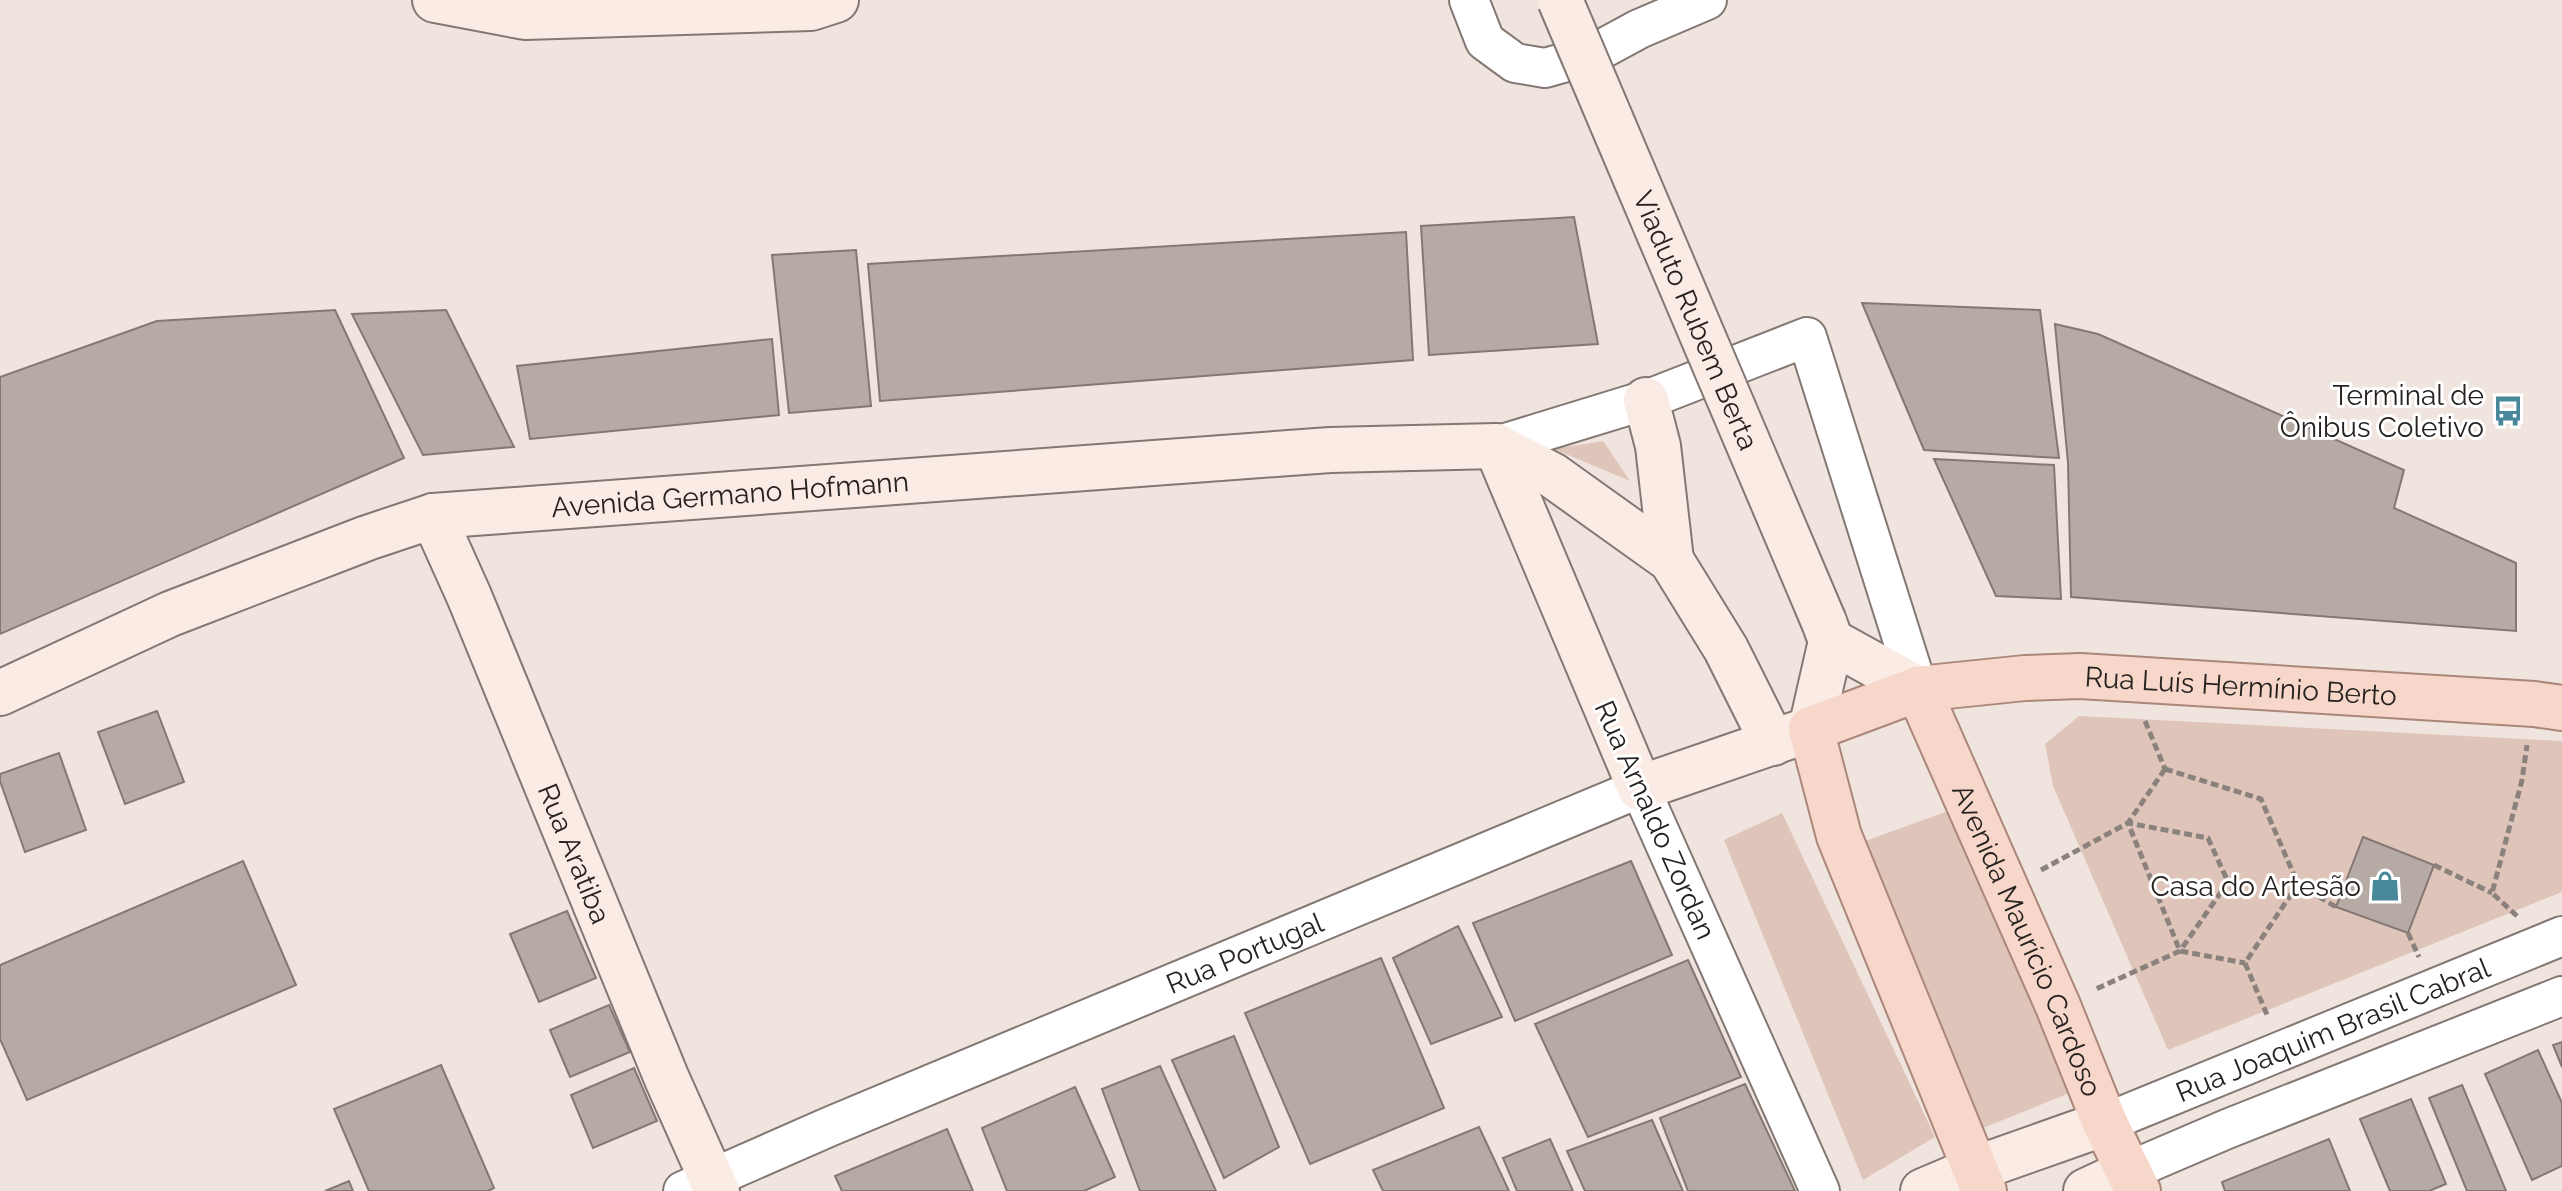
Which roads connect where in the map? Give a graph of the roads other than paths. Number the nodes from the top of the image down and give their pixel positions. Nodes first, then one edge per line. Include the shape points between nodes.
1 (435, 0) edge
2 (836, 0) edge
3 (1469, 0) edge
4 (1560, 0) edge
5 (1707, 0) edge
6 (1634, 15) edge
7 (1646, 400) junction
8 (1496, 446) junction
9 (433, 516) junction
10 (1671, 560) junction
11 (1828, 632) junction
12 (1918, 689) junction
13 (0, 693) edge
14 (2562, 708) edge
15 (1792, 736) junction
16 (1640, 788) junction
17 (2554, 940) edge
18 (2562, 996) edge
19 (2105, 1123) junction
20 (1980, 1180) edge
21 (2133, 1181) edge
22 (704, 1187) edge
23 (1820, 1191) edge
24 (1923, 1191) edge
25 (2086, 1191) edge

1 - 2 main road via 525,17 811,8
3 - 6 street via 1485,41 1515,63 1545,68 1591,55
4 - 11 main road, Viaduto Rubem Berta, bridge
5 - 6 street
7 - 8 street
7 - 10 main road via 1658,446
7 - 12 street via 1807,337
8 - 9 main road, Avenida Germano Hofmann via 1330,450
8 - 10 main road via 1552,475
8 - 16 main road, Rua Arnaldo Zordan
9 - 13 main road, Avenida Germano Hofmann via 170,614
9 - 22 main road, Rua Aratiba via 667,1079
10 - 15 main road via 1726,649
11 - 12 main road
11 - 15 main road
12 - 14 main road, Rua Luís Hermínio Berto via 2080,676
12 - 15 main road, Rua Luís Hermínio Berto
12 - 19 main road, Avenida Maurício Cardoso
15 - 16 main road, Rua Portugal
15 - 20 main road via 1839,836
16 - 22 street, Rua Portugal via 831,1126
16 - 23 street, Rua Arnaldo Zordan
17 - 19 street, Rua Joaquim Brasil Cabral
18 - 21 street, Rua Joaquim Brasil Cabral via 2227,1129
19 - 20 main road
19 - 21 main road, Avenida Maurício Cardoso
20 - 24 main road
21 - 25 main road

